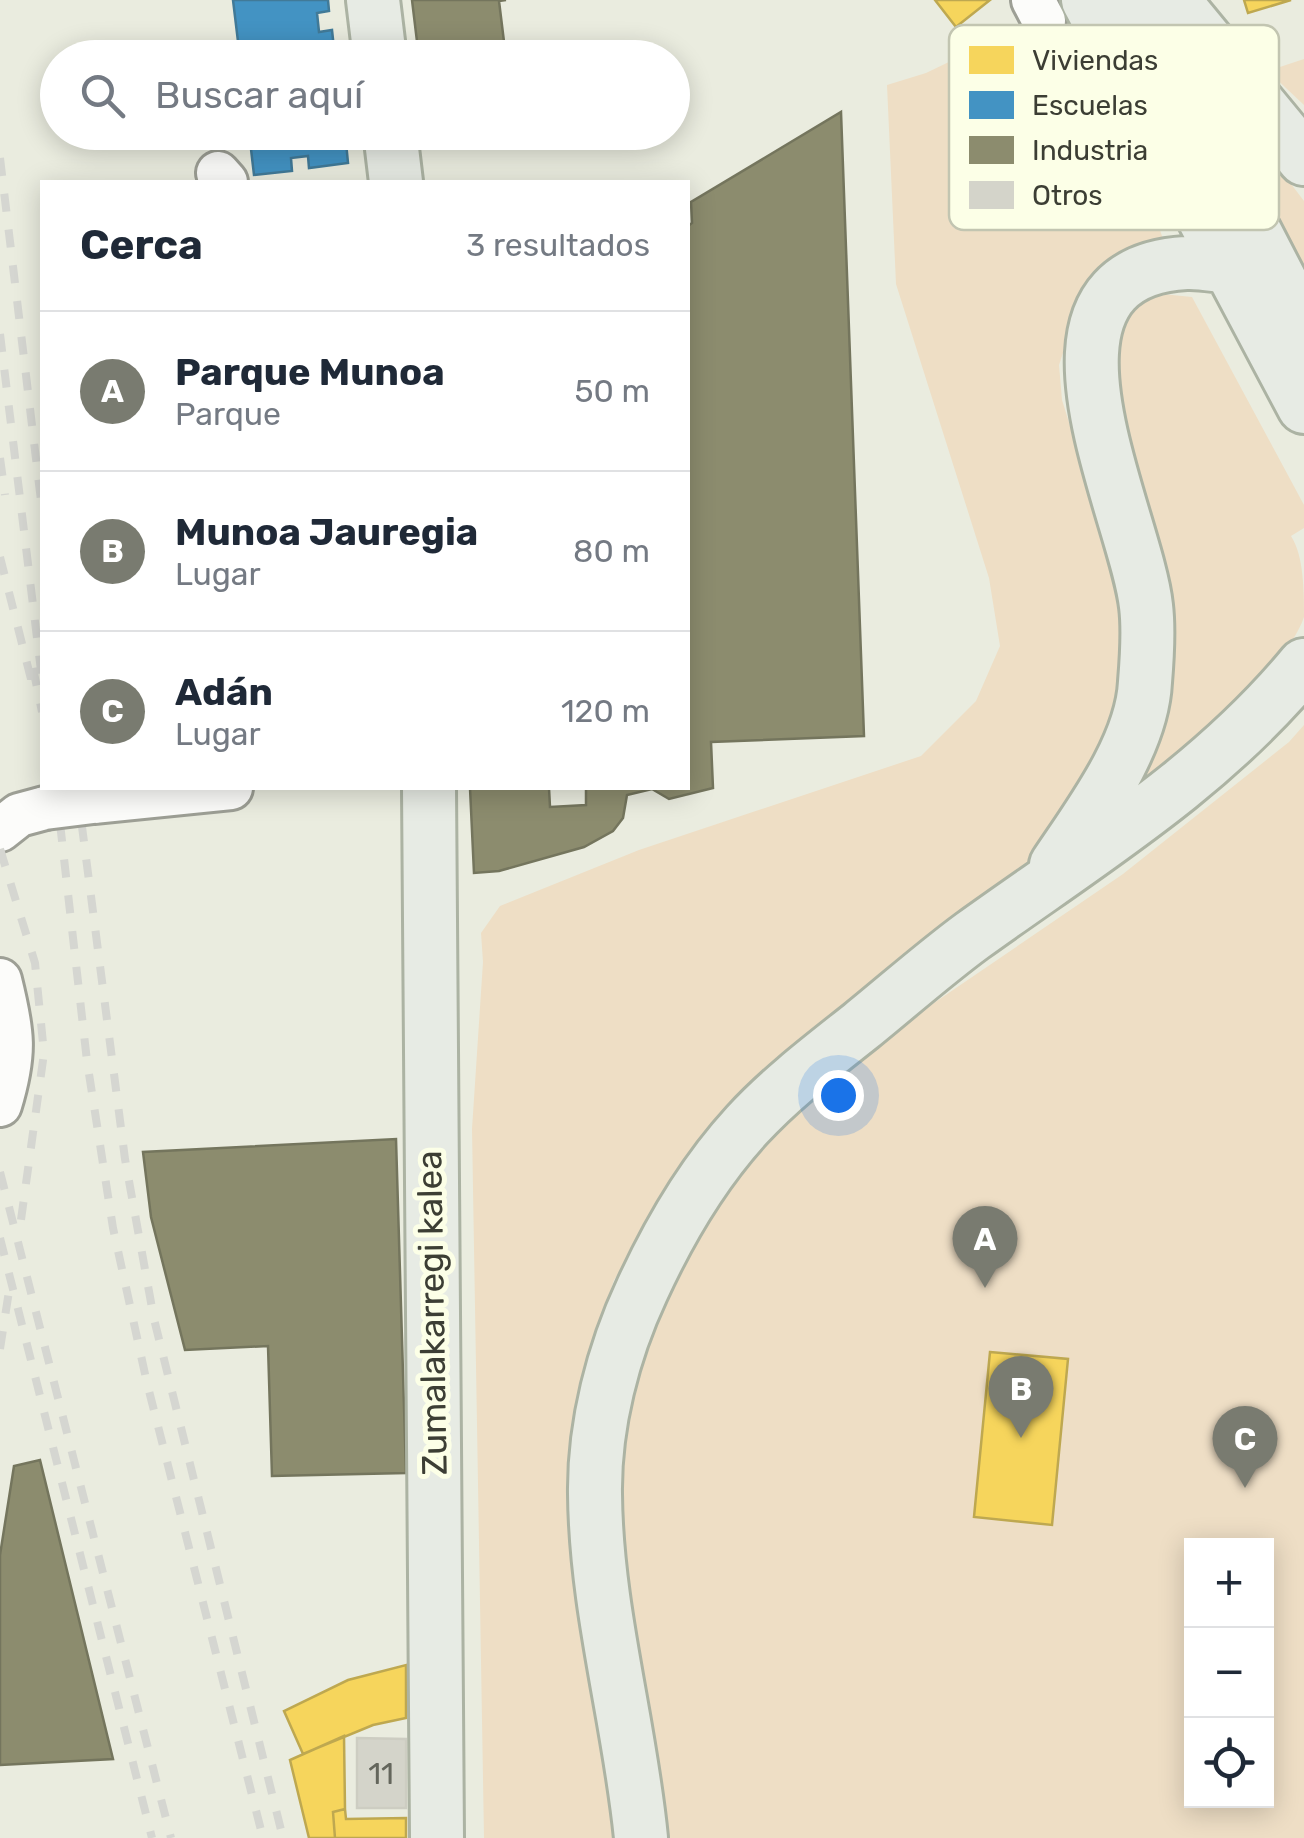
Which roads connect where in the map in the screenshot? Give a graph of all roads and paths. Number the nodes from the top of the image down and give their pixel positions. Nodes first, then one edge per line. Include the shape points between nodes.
1 (373, 0) edge
2 (1123, 0) edge
3 (1173, 0) edge
4 (1139, 25) edge
5 (1194, 25) edge
6 (378, 40) edge
7 (1279, 128) edge
8 (392, 150) edge
9 (1304, 158) edge
10 (396, 180) edge
11 (1206, 230) edge
12 (1254, 230) edge
13 (1231, 267) junction
14 (1304, 327) edge
15 (1304, 407) edge
16 (1304, 665) edge
17 (211, 790) edge
18 (429, 790) edge
19 (16, 810) edge
20 (1038, 892) junction
21 (0, 980) edge
22 (0, 1106) edge
23 (437, 1838) edge
24 (641, 1838) edge

1 - 6 main road
2 - 4 main road
3 - 5 main road
7 - 9 main road
8 - 10 main road
11 - 13 main road
12 - 14 main road
13 - 15 main road
13 - 20 main road via 1187,263 1136,276 1102,306 1088,350 1103,448 1146,605 1145,688 1118,772
16 - 20 main road via 1273,703 1151,813
17 - 19 street, bridge
18 - 23 main road, Zumalakarregi kalea
20 - 24 main road via 805,1070 748,1125 676,1224 624,1328 602,1412 595,1494 610,1655
21 - 22 street via 13,1063

